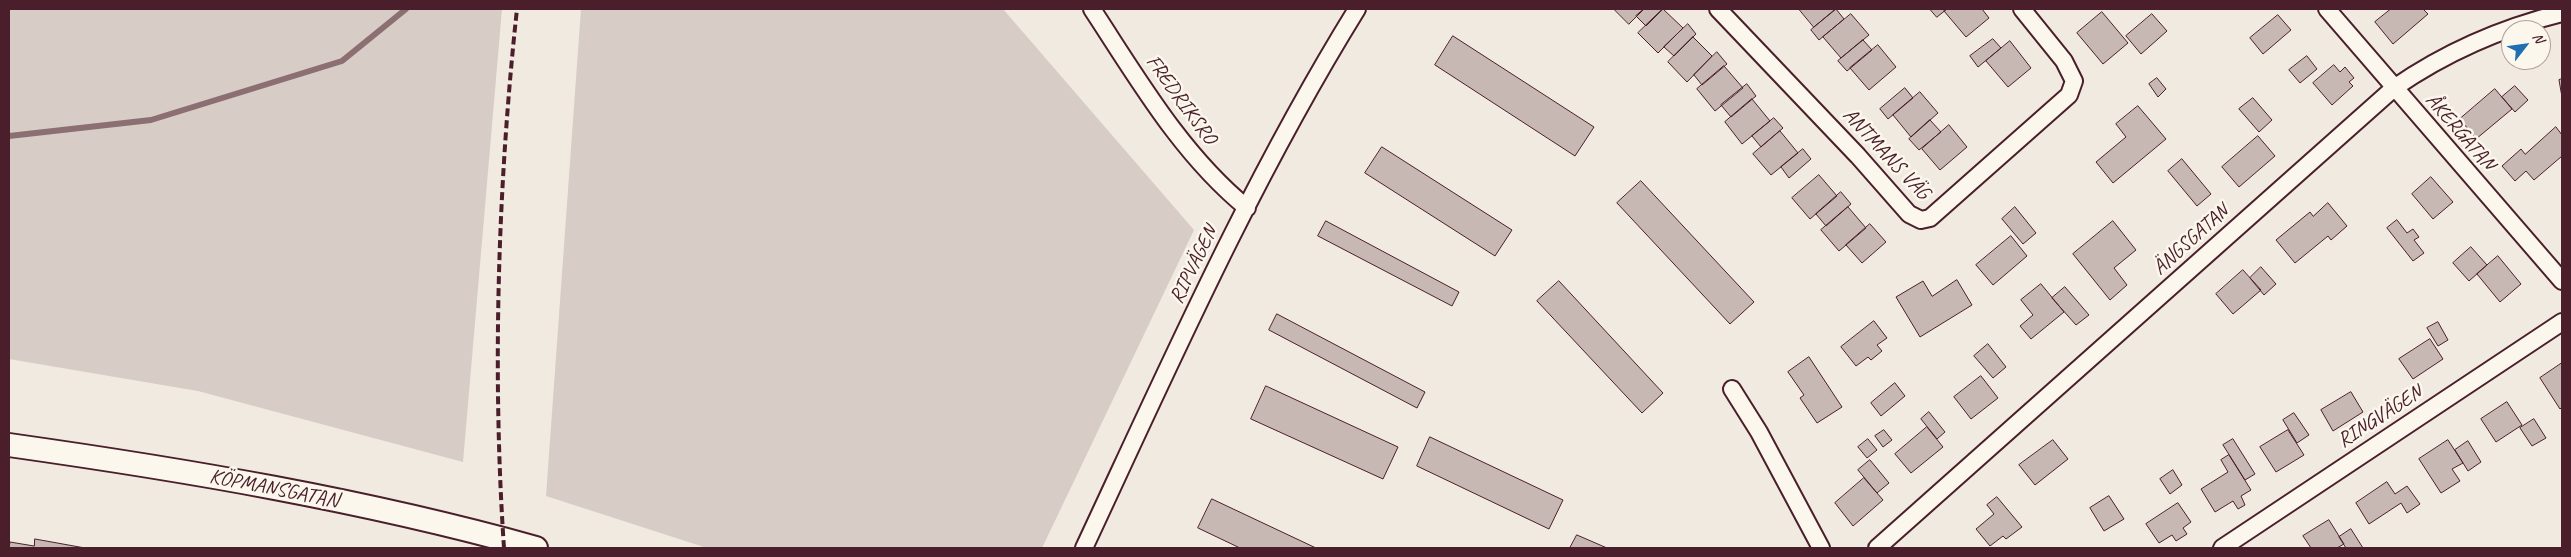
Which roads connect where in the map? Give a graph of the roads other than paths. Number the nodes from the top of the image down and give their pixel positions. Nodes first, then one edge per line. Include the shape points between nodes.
1 (1092, 9) edge
2 (1357, 9) edge
3 (1718, 9) edge
4 (2022, 9) edge
5 (2327, 9) edge
6 (2562, 12) edge
7 (2394, 88) junction
8 (1247, 208) junction
9 (2562, 281) edge
10 (2562, 322) edge
11 (1732, 389) dead end
12 (9, 445) edge
13 (536, 548) edge
14 (1084, 548) edge
15 (1821, 548) edge
16 (1877, 548) edge
17 (2222, 548) edge

1 - 8 street, FREDRIKSRO via 1187,149
2 - 8 street, RIPVÄGEN via 1328,56
3 - 4 street, ANTMANS VÄG via 1910,214 1921,220 1930,218 2069,95 2074,81 2064,61
5 - 7 street, ÅKERGATAN
6 - 7 street, ÄNGSGATAN via 2518,24 2462,47
7 - 9 street, ÅKERGATAN
7 - 16 street, ÄNGSGATAN
8 - 14 street, RIPVÄGEN
10 - 17 street, RINGVÄGEN
11 - 15 street via 1759,432
12 - 13 street, KÖPMANSGATAN via 251,484 397,514

